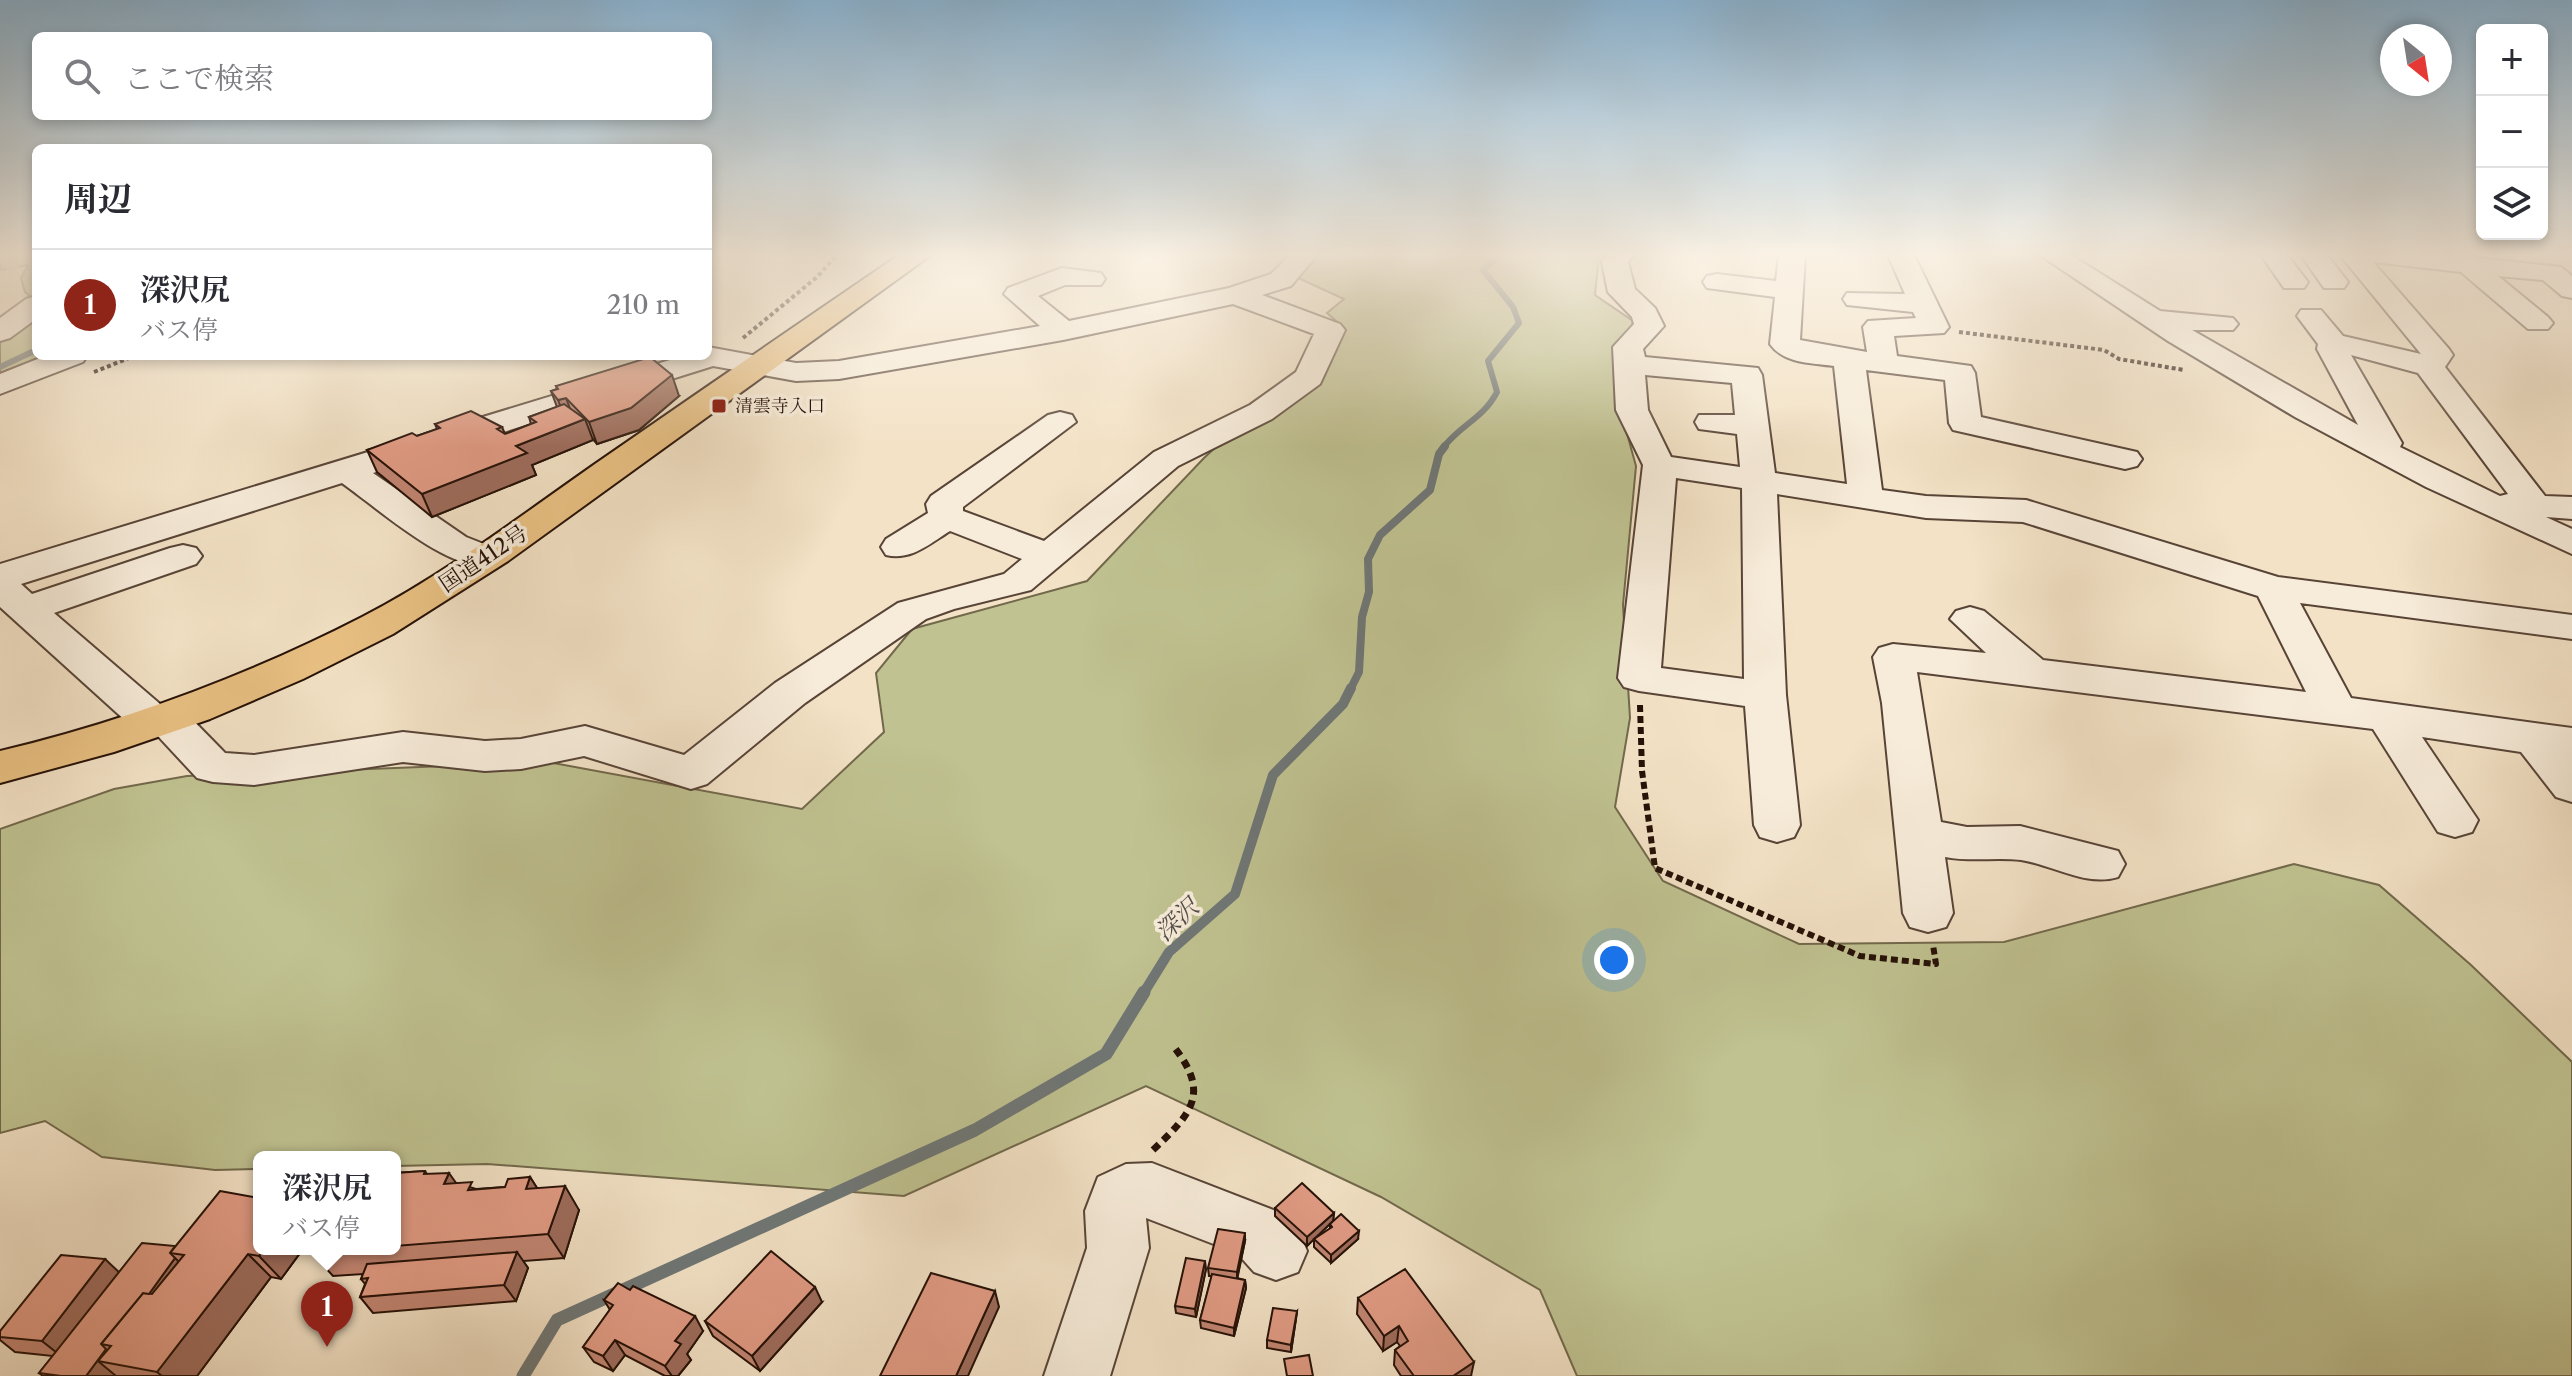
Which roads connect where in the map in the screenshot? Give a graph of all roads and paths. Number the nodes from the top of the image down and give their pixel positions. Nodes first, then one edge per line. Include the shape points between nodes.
1 (17, 319) edge
2 (767, 319) edge
3 (825, 319) edge
4 (1044, 319) edge
5 (1172, 319) edge
6 (1301, 319) edge
7 (1647, 319) edge
8 (1787, 319) edge
9 (1910, 319) edge
10 (1944, 319) edge
11 (2150, 319) edge
12 (2153, 319) edge
13 (2314, 319) edge
14 (2408, 319) edge
15 (2533, 319) edge
16 (2538, 323) dead end
17 (1160, 324) junction
18 (2223, 324) dead end
19 (1063, 331) junction
20 (0, 332) edge
21 (2333, 343) junction
22 (1088, 354) dead end
23 (712, 356) edge
24 (712, 357) edge
25 (62, 360) edge
26 (701, 360) edge
27 (1849, 360) junction
28 (1883, 362) junction
29 (1632, 365) junction
30 (756, 367) junction
31 (2429, 367) junction
32 (2240, 371) junction
33 (0, 385) edge
34 (1060, 422) dead end
35 (1711, 422) dead end
36 (1752, 426) junction
37 (2381, 450) junction
38 (2125, 459) dead end
39 (1660, 465) junction
40 (346, 470) junction
41 (1759, 482) junction
42 (1866, 499) junction
43 (2486, 505) junction
44 (2534, 505) junction
45 (2572, 508) edge
46 (947, 517) junction
47 (2572, 543) edge
48 (899, 547) dead end
49 (183, 556) dead end
50 (1049, 556) junction
51 (486, 558) junction
52 (8, 585) edge
53 (2273, 588) junction
54 (1970, 619) dead end
55 (2572, 627) edge
56 (2030, 670) junction
57 (1639, 678) junction
58 (1765, 695) junction
59 (2336, 709) junction
60 (2388, 719) junction
61 (159, 720) junction
62 (2554, 742) edge
63 (0, 767) edge
64 (2572, 786) edge
65 (2455, 820) dead end
66 (1777, 825) dead end
67 (1919, 835) junction
68 (2101, 864) dead end
69 (1930, 922) joint
70 (1174, 1047) dead end
71 (1126, 1191) junction
72 (1276, 1251) dead end
73 (1077, 1376) edge

1 - 20 street
2 - 23 path
3 - 30 highway, 国道412号
4 - 19 street
5 - 17 street
6 - 50 street via 1330,330 1309,377 1261,412 1166,459
7 - 29 street via 1649,326 1628,347
8 - 27 street via 1785,344 1798,352
9 - 28 street via 1878,327
10 - 32 path via 2104,350 2119,359 2166,369
11 - 32 street
12 - 18 street
13 - 21 street
14 - 31 street via 2438,355
15 - 16 street
17 - 19 street
17 - 22 street via 1135,330
19 - 30 street via 839,370
21 - 31 street via 2384,343
21 - 37 street via 2385,443
24 - 30 street
25 - 33 street
26 - 40 street
27 - 28 street
27 - 42 street
28 - 38 street via 1960,373 1964,430 2072,434
29 - 36 street via 1747,375
29 - 39 street via 1628,393 1639,433
30 - 51 highway, 国道412号
31 - 44 street
32 - 37 street
34 - 46 street via 1028,455 944,504
35 - 36 street
36 - 41 street
37 - 43 street
39 - 41 street
39 - 57 street
40 - 51 street via 453,545
40 - 52 street
41 - 42 street
41 - 58 street
42 - 53 street via 2026,511
43 - 44 street
43 - 47 street
44 - 45 street
46 - 48 street
46 - 50 street
49 - 52 street
50 - 61 street via 1017,582 912,611 790,693 691,773 585,741 521,754 485,756 403,747 254,770 213,767
51 - 61 highway, 国道412号 via 310,660
52 - 61 street
53 - 55 street
53 - 59 street
54 - 56 street
56 - 59 street
56 - 67 street via 1893,657 1915,704
57 - 58 street
57 - 69 path via 1642,771 1655,868 1860,956 1936,964
58 - 66 street
59 - 60 street
60 - 62 street
60 - 65 street
61 - 63 highway, 国道412号
62 - 64 street
67 - 68 street via 1967,844 2020,843
67 - 69 street
70 - 71 path via 1196,1077 1194,1105 1128,1173
71 - 72 street via 1152,1190 1259,1233
71 - 73 street via 1115,1211 1118,1248

